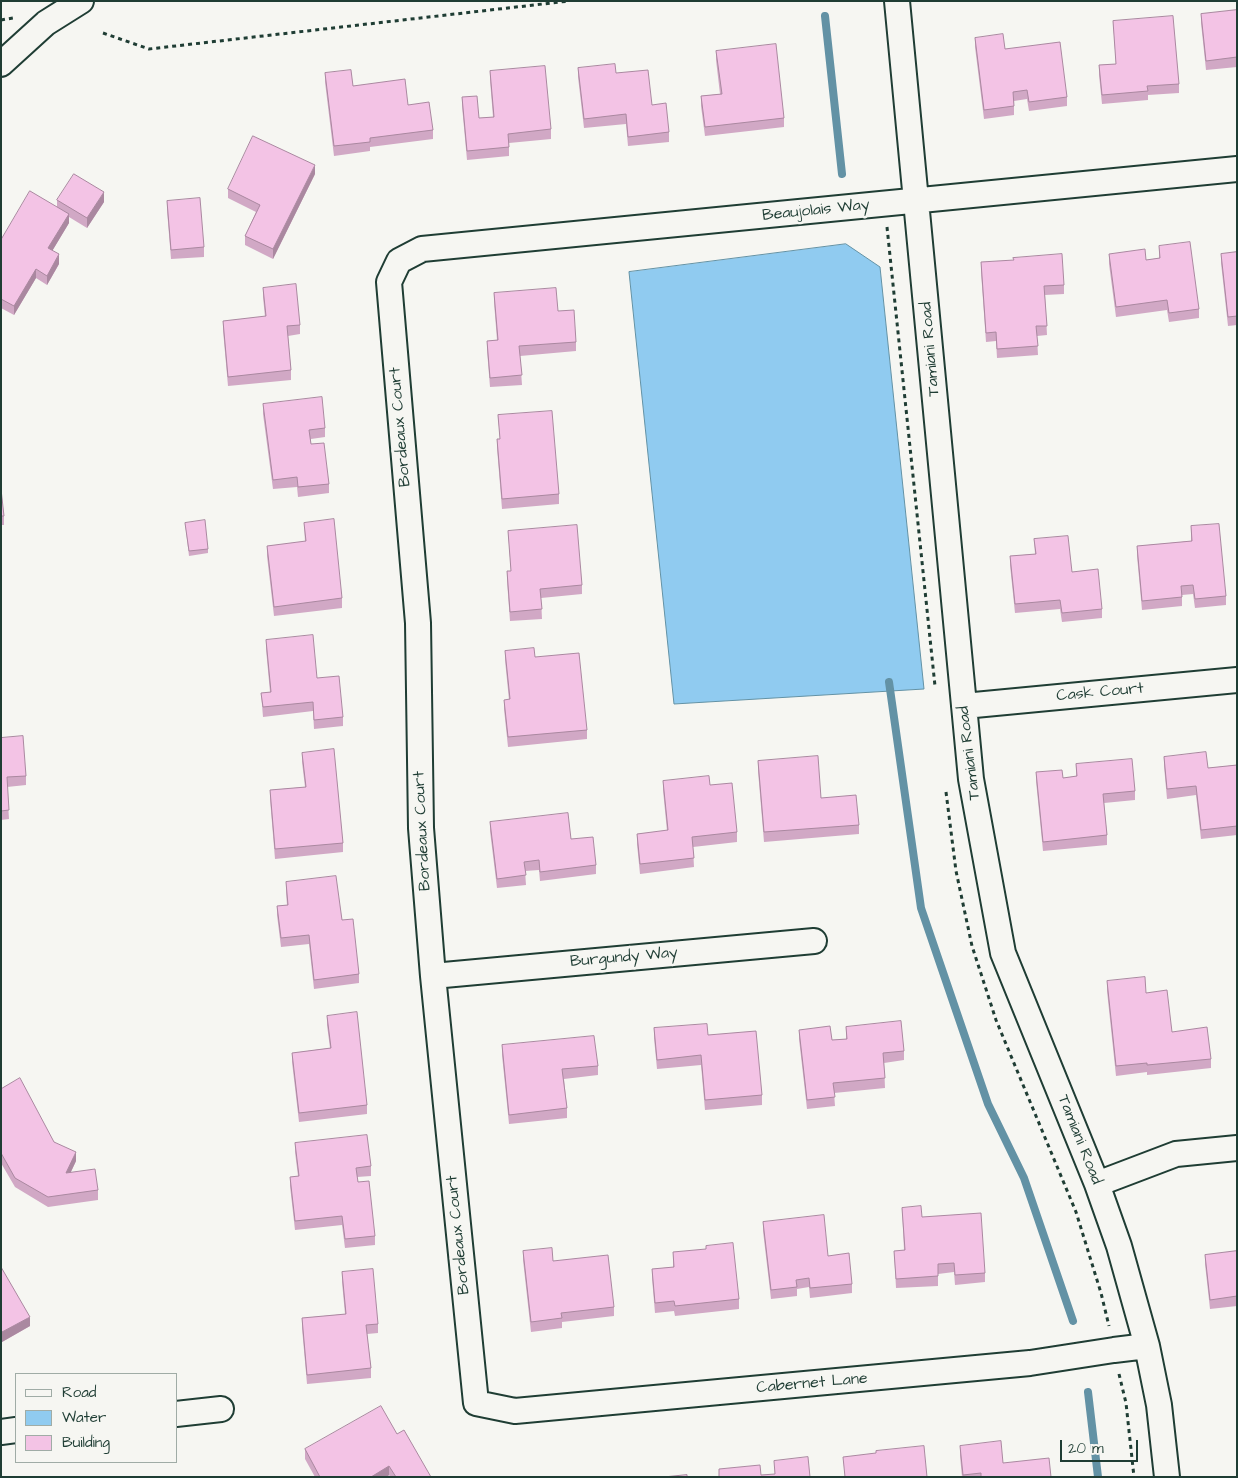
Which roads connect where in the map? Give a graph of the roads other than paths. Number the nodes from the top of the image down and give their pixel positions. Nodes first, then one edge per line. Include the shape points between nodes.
1 (81, 1) edge
2 (897, 1) edge
3 (1, 64) edge
4 (1237, 169) edge
5 (917, 201) junction
6 (399, 261) joint
7 (1237, 680) edge
8 (964, 706) junction
9 (814, 941) dead end
10 (433, 976) junction
11 (1237, 1148) edge
12 (1097, 1184) junction
13 (1147, 1346) junction
14 (476, 1403) joint
15 (220, 1409) dead end
16 (178, 1414) edge
17 (15, 1430) edge
18 (1, 1432) edge
19 (1167, 1477) edge

1 - 3 street via 46,23
2 - 5 street, Tamiani Road
4 - 5 street, Beaujolais Way
5 - 6 street, Beaujolais Way via 422,249
5 - 8 street, Tamiani Road
6 - 10 street, Bordeaux Court via 389,282 418,623 421,828
7 - 8 street, Cask Court
8 - 12 street, Tamiani Road via 971,779 1003,953
9 - 10 street, Burgundy Way
10 - 14 street, Bordeaux Court
11 - 12 street via 1176,1154
12 - 13 street, Tamiani Road via 1119,1246
13 - 14 street, Cabernet Lane via 1030,1363 515,1411
13 - 19 street, Tamiani Road via 1159,1404
15 - 16 street
17 - 18 street

